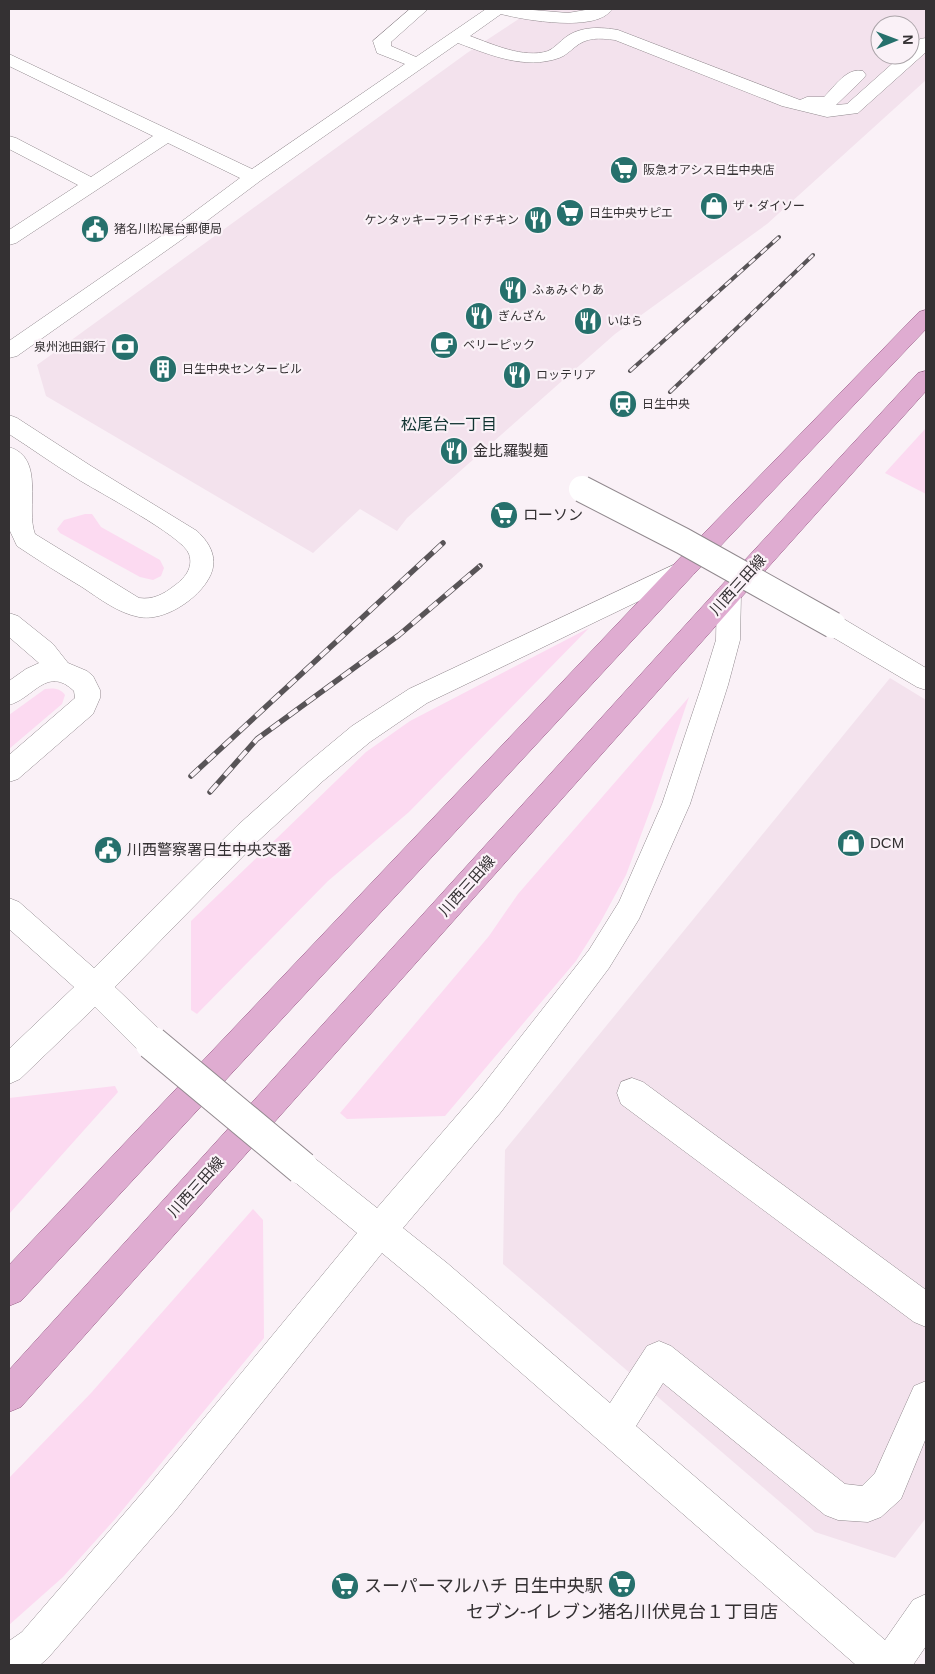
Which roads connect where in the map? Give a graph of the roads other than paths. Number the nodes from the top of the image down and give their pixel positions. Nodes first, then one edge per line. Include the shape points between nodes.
1 (420, 9) edge
2 (497, 9) edge
3 (503, 9) edge
4 (604, 9) edge
5 (457, 37) junction
6 (926, 43) edge
7 (9, 59) edge
8 (419, 64) junction
9 (857, 75) dead end
10 (778, 98) junction
11 (166, 136) junction
12 (9, 142) edge
13 (253, 177) junction
14 (91, 184) junction
15 (9, 215) edge
16 (30, 226) junction
17 (9, 239) edge
18 (926, 317) edge
19 (9, 352) edge
20 (926, 378) edge
21 (9, 423) edge
22 (9, 455) edge
23 (582, 489) dead end
24 (684, 569) junction
25 (729, 594) junction
26 (9, 623) edge
27 (60, 671) junction
28 (926, 680) edge
29 (9, 695) edge
30 (9, 771) edge
31 (9, 911) edge
32 (95, 987) junction
33 (9, 1069) edge
34 (632, 1093) dead end
35 (379, 1231) junction
36 (9, 1289) edge
37 (926, 1311) edge
38 (9, 1396) edge
39 (926, 1398) edge
40 (614, 1430) junction
41 (926, 1613) edge
42 (9, 1665) edge
43 (886, 1665) edge
44 (891, 1665) edge

1 - 8 street via 382,41 383,49
2 - 5 street
3 - 4 street via 542,18 573,17
5 - 8 street
5 - 10 street via 506,53 539,57 555,54 578,36 594,32 618,35
6 - 10 street via 852,109 827,112
7 - 11 street
8 - 13 street
9 - 10 street via 829,102
11 - 13 street
11 - 14 street
12 - 14 street
13 - 19 street
14 - 16 street
15 - 16 street
16 - 17 street
18 - 24 main road
20 - 25 main road, 川西三田線
21 - 22 street via 192,539 203,557 196,579 174,600 158,607 144,608 128,604 25,540 21,531 19,474 14,458
23 - 28 street, bridge via 683,541
24 - 32 street via 418,696 361,734 248,833
24 - 36 main road
25 - 35 street via 728,640 715,685 676,804 629,910 599,959 490,1101
25 - 38 main road, 川西三田線
26 - 27 street via 44,651
27 - 29 street via 45,671
27 - 30 street via 84,682 89,691 88,700 84,707
31 - 32 street
32 - 33 street
32 - 35 street, bridge via 152,1043
34 - 37 street
35 - 40 street via 435,1275
35 - 42 street via 156,1506 35,1645
39 - 40 street via 888,1486 868,1504 838,1502 659,1358
40 - 43 street
41 - 44 street

